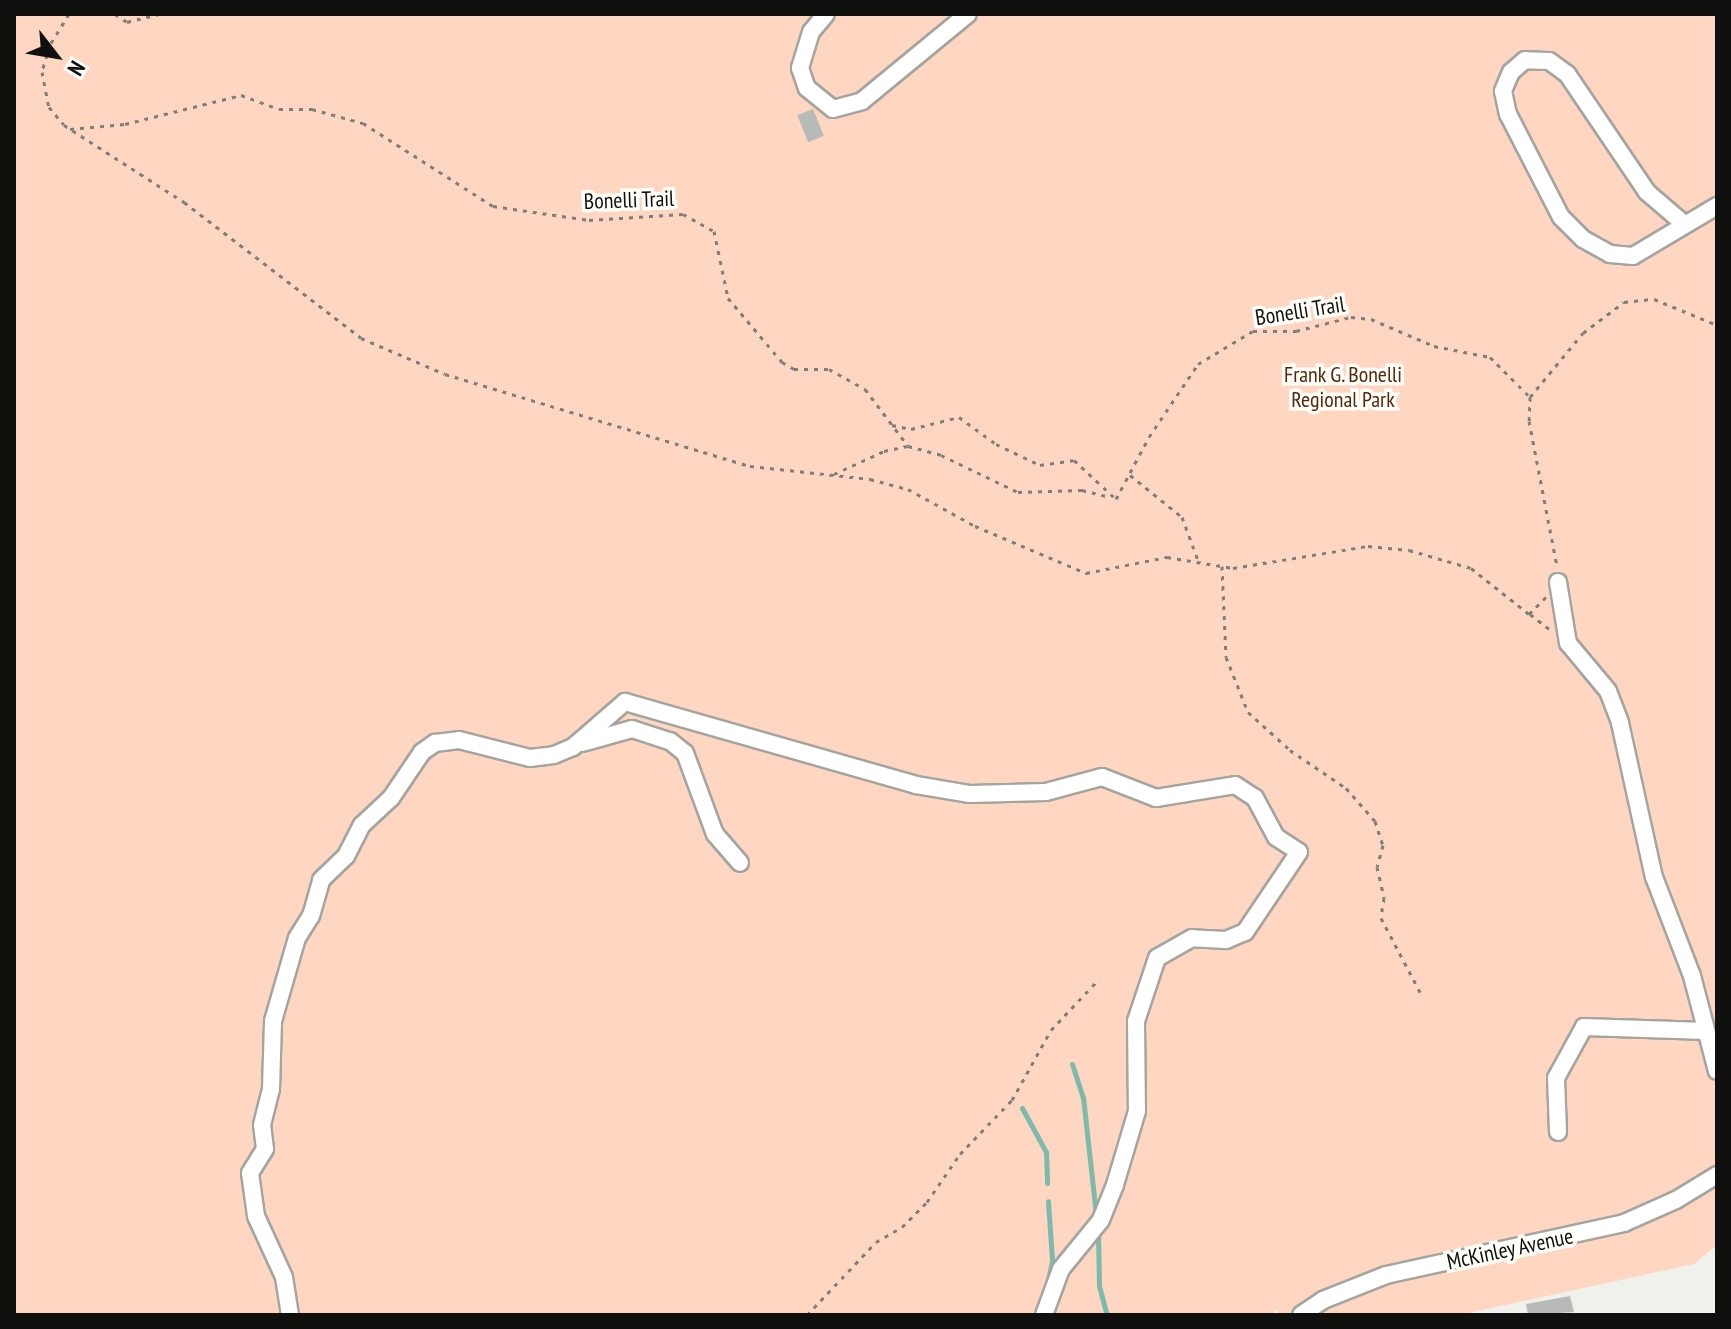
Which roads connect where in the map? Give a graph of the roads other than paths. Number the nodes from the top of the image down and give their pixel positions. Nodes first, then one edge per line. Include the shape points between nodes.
1 (826, 14) edge
2 (968, 14) edge
3 (1717, 206) edge
4 (1683, 223) junction
5 (1558, 582) road end
6 (573, 747) junction
7 (740, 863) dead end
8 (1706, 1031) junction
9 (1717, 1071) edge
10 (1558, 1132) dead end
11 (1717, 1175) edge
12 (290, 1315) edge
13 (1044, 1315) edge
14 (1301, 1315) edge

1 - 2 lane via 811,32 800,68 807,88 833,109 862,101
3 - 4 lane
4 - 4 lane via 1647,192 1567,74 1549,61 1525,60 1511,72 1503,91 1508,114 1561,217 1583,239 1610,254 1633,256 1655,247
5 - 8 lane via 1568,643 1608,691 1620,723 1654,877
6 - 7 lane via 632,729 670,741 685,753 715,834
6 - 12 lane via 530,758 459,740 435,743 362,825 346,856 312,897 311,916 297,938 273,1021 271,1089 262,1125 265,1149 250,1173 256,1216 284,1277
6 - 13 lane via 625,702 916,785 970,794 1046,792 1102,777 1156,798 1235,785 1255,798 1269,829 1299,852 1245,932 1226,940 1192,938 1157,958 1136,1021 1137,1111 1115,1185 1101,1220 1061,1269
8 - 9 lane
8 - 10 lane via 1584,1027 1556,1078
11 - 14 lane, McKinley Avenue via 1624,1223 1386,1275 1323,1300

